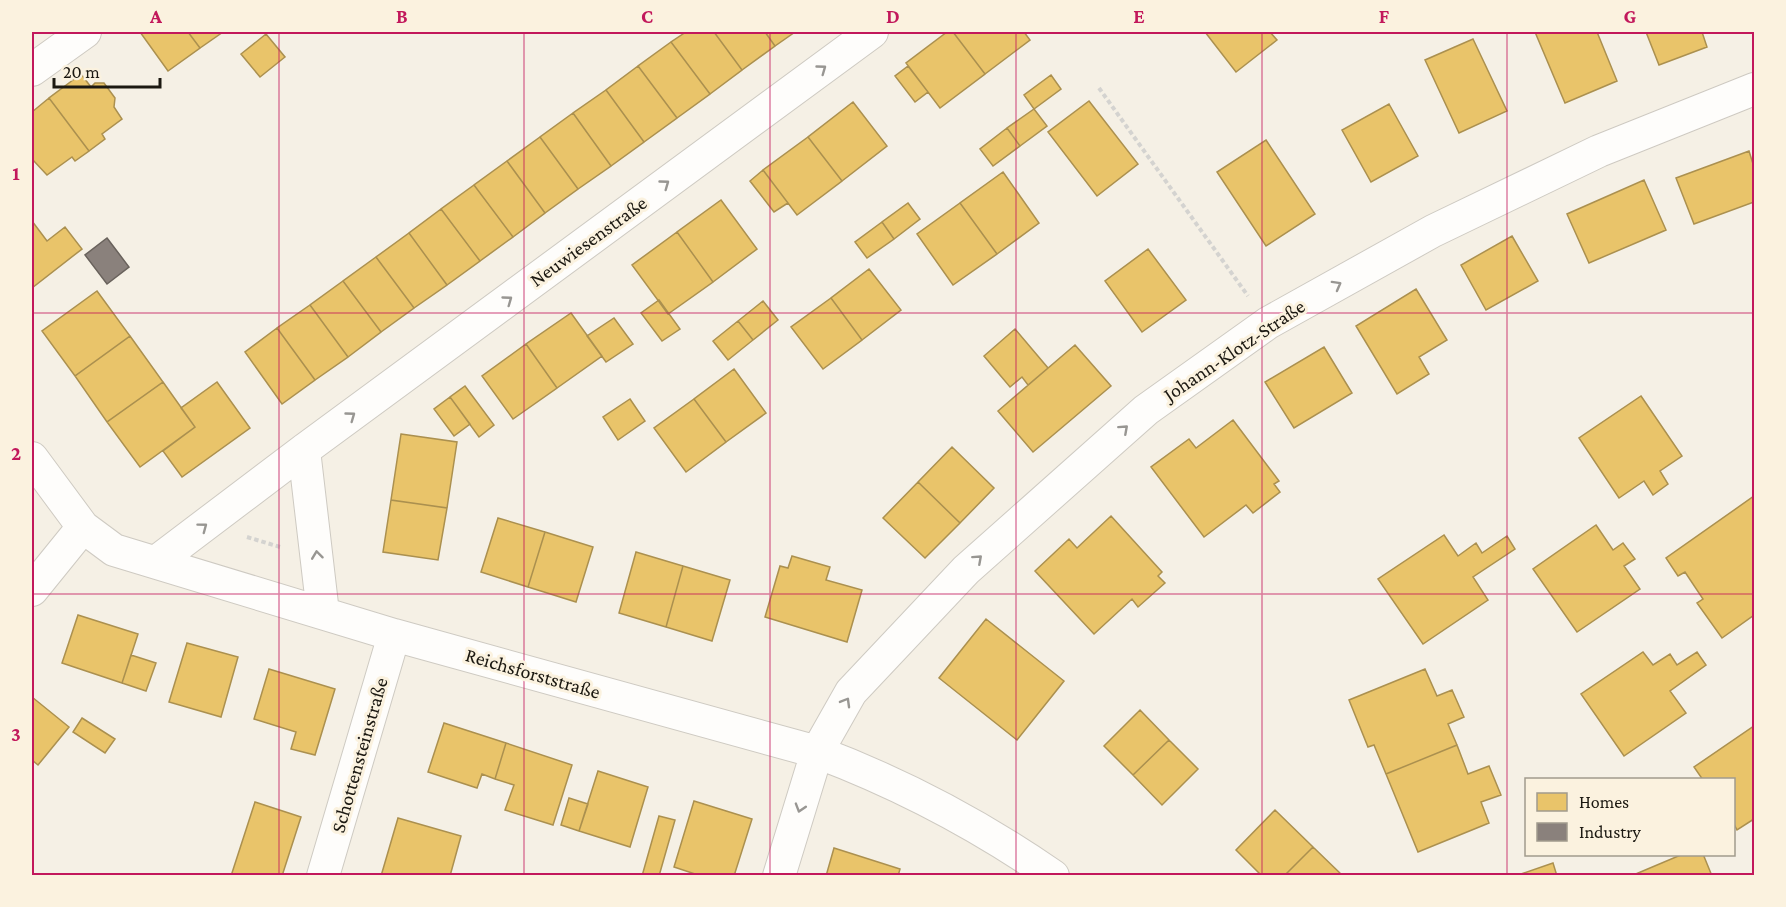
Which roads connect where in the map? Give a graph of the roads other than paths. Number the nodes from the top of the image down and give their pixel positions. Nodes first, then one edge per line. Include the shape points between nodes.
1 (85, 32) edge
2 (872, 32) edge
3 (32, 70) edge
4 (1755, 88) edge
5 (304, 450) junction
6 (32, 458) edge
7 (83, 527) junction
8 (156, 562) junction
9 (32, 590) edge
10 (323, 613) junction
11 (394, 635) junction
12 (817, 752) junction
13 (323, 876) edge
14 (779, 876) edge
15 (1053, 876) edge

1 - 3 street
5 -> 2 street, Neuwiesenstraße
12 -> 4 street, Johann-Klotz-Straße via 851,692 966,570 1146,410 1268,323 1433,231 1526,186 1599,151
8 -> 5 street, Neuwiesenstraße
10 -> 5 street
6 - 7 street, Reichsforststraße
7 - 8 street, Reichsforststraße via 114,550
7 - 9 street
8 - 10 street, Reichsforststraße
10 - 11 street, Reichsforststraße
11 - 12 street, Reichsforststraße
11 - 13 street, Schottensteinstraße
12 -> 14 street, Johann-Klotz-Straße
12 - 15 street, Reichsforststraße via 873,773 997,837

